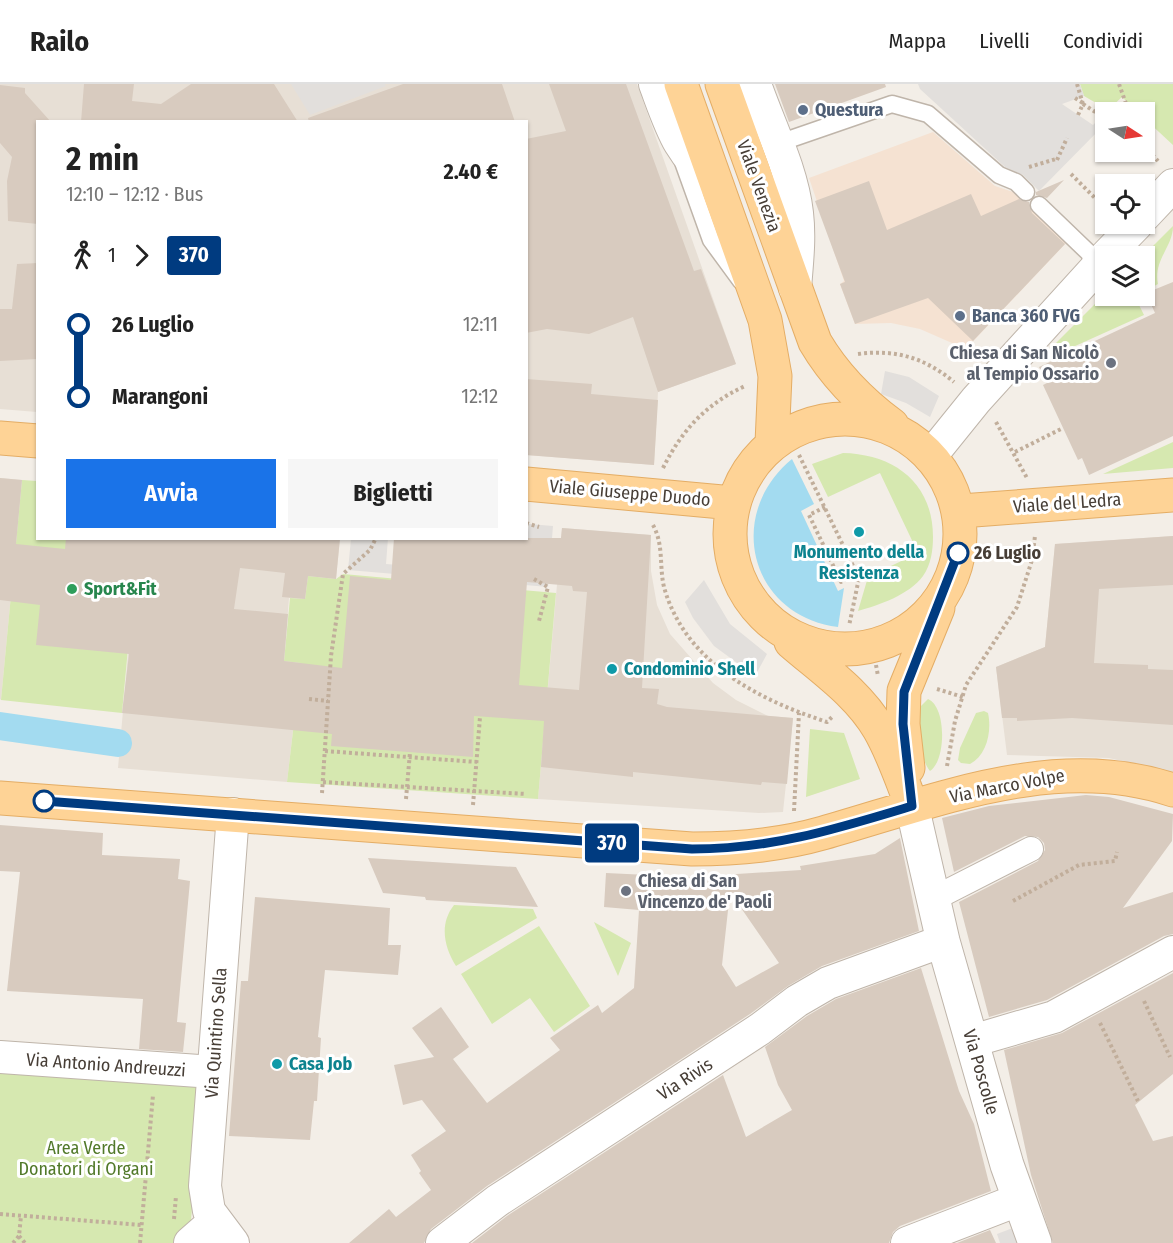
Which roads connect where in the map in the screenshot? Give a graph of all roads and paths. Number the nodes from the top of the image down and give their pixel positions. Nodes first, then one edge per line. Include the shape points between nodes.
1 (655, 84) edge
2 (681, 84) edge
3 (722, 84) edge
4 (754, 84) edge
5 (1077, 84) edge
6 (1119, 84) edge
7 (1075, 98) dead end
8 (1125, 102) edge
9 (1083, 104) junction
10 (1095, 112) edge
11 (1078, 115) dead end
12 (1067, 138) dead end
13 (675, 139) junction
14 (776, 144) junction
15 (1155, 160) edge
16 (1028, 167) dead end
17 (1071, 174) dead end
18 (1168, 176) edge
19 (717, 185) junction
20 (1026, 192) dead end
21 (1095, 197) edge
22 (1155, 198) edge
23 (1039, 206) dead end
24 (1127, 234) edge
25 (1116, 246) edge
26 (1095, 262) edge
27 (1095, 269) edge
28 (795, 289) junction
29 (757, 298) junction
30 (855, 354) dead end
31 (749, 384) dead end
32 (957, 384) dead end
33 (994, 419) dead end
34 (1064, 428) dead end
35 (0, 438) edge
36 (36, 441) edge
37 (919, 447) junction
38 (786, 449) junction
39 (1015, 452) junction
40 (659, 473) dead end
41 (528, 484) edge
42 (1030, 485) dead end
43 (1173, 495) edge
44 (733, 503) junction
45 (825, 507) junction
46 (961, 511) junction
47 (647, 517) dead end
48 (528, 524) edge
49 (539, 527) dead end
50 (1036, 528) dead end
51 (375, 540) edge
52 (857, 573) junction
53 (534, 579) dead end
54 (948, 584) junction
55 (766, 619) junction
56 (539, 621) dead end
57 (849, 627) dead end
58 (931, 687) dead end
59 (963, 697) junction
60 (309, 699) dead end
61 (328, 701) junction
62 (799, 713) junction
63 (480, 717) dead end
64 (827, 722) dead end
65 (325, 750) junction
66 (410, 754) junction
67 (477, 762) junction
68 (948, 775) dead end
69 (323, 782) junction
70 (407, 787) junction
71 (1173, 790) edge
72 (474, 791) junction
73 (310, 793) dead end
74 (321, 794) junction
75 (332, 795) dead end
76 (526, 795) dead end
77 (0, 798) edge
78 (396, 799) dead end
79 (406, 800) junction
80 (417, 801) dead end
81 (462, 804) dead end
82 (473, 805) junction
83 (484, 806) dead end
84 (912, 806) junction
85 (233, 814) junction
86 (793, 814) dead end
87 (1031, 849) dead end
88 (1117, 852) dead end
89 (933, 899) junction
90 (1013, 901) dead end
91 (943, 941) junction
92 (1173, 952) edge
93 (1131, 975) junction
94 (1088, 998) junction
95 (972, 1041) junction
96 (0, 1057) edge
97 (1170, 1057) dead end
98 (213, 1072) junction
99 (153, 1091) dead end
100 (1138, 1101) dead end
101 (1018, 1200) junction
102 (0, 1214) edge
103 (21, 1216) junction
104 (142, 1226) junction
105 (224, 1232) edge
106 (19, 1236) junction
107 (13, 1243) edge
108 (25, 1243) edge
109 (140, 1243) edge
110 (190, 1243) edge
111 (442, 1243) edge
112 (907, 1243) edge
113 (1035, 1243) edge

1 - 13 street
2 - 19 main road
3 - 28 main road, Viale Venezia
4 - 14 street, Viale Venezia
5 - 9 path
6 - 8 path
7 - 9 path
9 - 10 path
9 - 11 path
12 - 16 path via 1057,160
13 - 19 street
13 - 29 lane via 711,240
14 - 20 lane via 892,104 928,114 999,176 1016,182
14 - 28 street, Viale Venezia via 797,211
15 - 18 path
17 - 21 path
18 - 22 street
19 - 29 main road
23 - 26 lane
24 - 25 street
27 - 37 street via 984,392
28 - 37 main road, Viale Venezia via 826,362 873,411
29 - 38 main road via 765,320
30 - 32 path via 884,352 912,356
31 - 40 path via 709,406 689,425
33 - 39 path
34 - 39 path
35 - 36 main road
37 - 38 main road via 879,423 841,418 804,425
37 - 46 main road via 945,475
38 - 44 main road via 749,468
38 - 45 path
39 - 42 path
41 - 44 main road, Viale Giuseppe Duodo
43 - 46 main road, Viale del Ledra
44 - 55 main road via 729,543 734,569 750,601
45 - 52 path
45 - 52 path via 808,515 841,582
46 - 54 main road via 959,549
47 - 62 path via 660,539 664,586 683,627 713,664 766,700
48 - 49 path
50 - 59 path via 1032,560 1017,607 966,685
51 - 61 path via 370,550 343,574
52 - 57 path
53 - 56 path via 548,587
54 - 55 main road via 919,621 897,637 872,646 851,649 810,644
54 - 84 main road via 904,692 903,724
55 - 84 main road via 863,707 879,729
58 - 59 path
59 - 68 path via 955,721
60 - 61 path
61 - 65 path
62 - 64 path
62 - 86 path
63 - 67 path
65 - 66 path
65 - 69 path
66 - 67 path
66 - 70 path
67 - 72 path
69 - 70 path
69 - 74 path
70 - 72 path
70 - 79 path
71 - 84 main road, Via Marco Volpe via 1129,779 1069,774 1009,783
72 - 76 path
72 - 82 path
73 - 74 path
74 - 75 path
77 - 85 main road, Via Marco Volpe
78 - 79 path
79 - 80 path
81 - 82 path
82 - 83 path
84 - 85 main road, Via Marco Volpe via 821,834 722,849
84 - 89 street, Via Poscolle
85 - 98 street, Via Quintino Sella
87 - 89 street
88 - 90 path via 1115,861 1079,864
89 - 91 street, Via Poscolle
91 - 95 street, Via Poscolle
91 - 111 street, Via Rivis via 853,973 797,1001 497,1201
92 - 93 street
93 - 94 street
93 - 97 path
94 - 95 street via 1054,1017
94 - 100 path
95 - 101 street, Via Poscolle
96 - 98 street, Via Antonio Andreuzzi
98 - 105 street, Via Quintino Sella via 205,1186 207,1205
99 - 104 path
101 - 112 street
101 - 113 street, Via Poscolle
102 - 103 path
103 - 104 path
103 - 106 path
104 - 109 path
105 - 110 street
106 - 107 path
106 - 108 path

